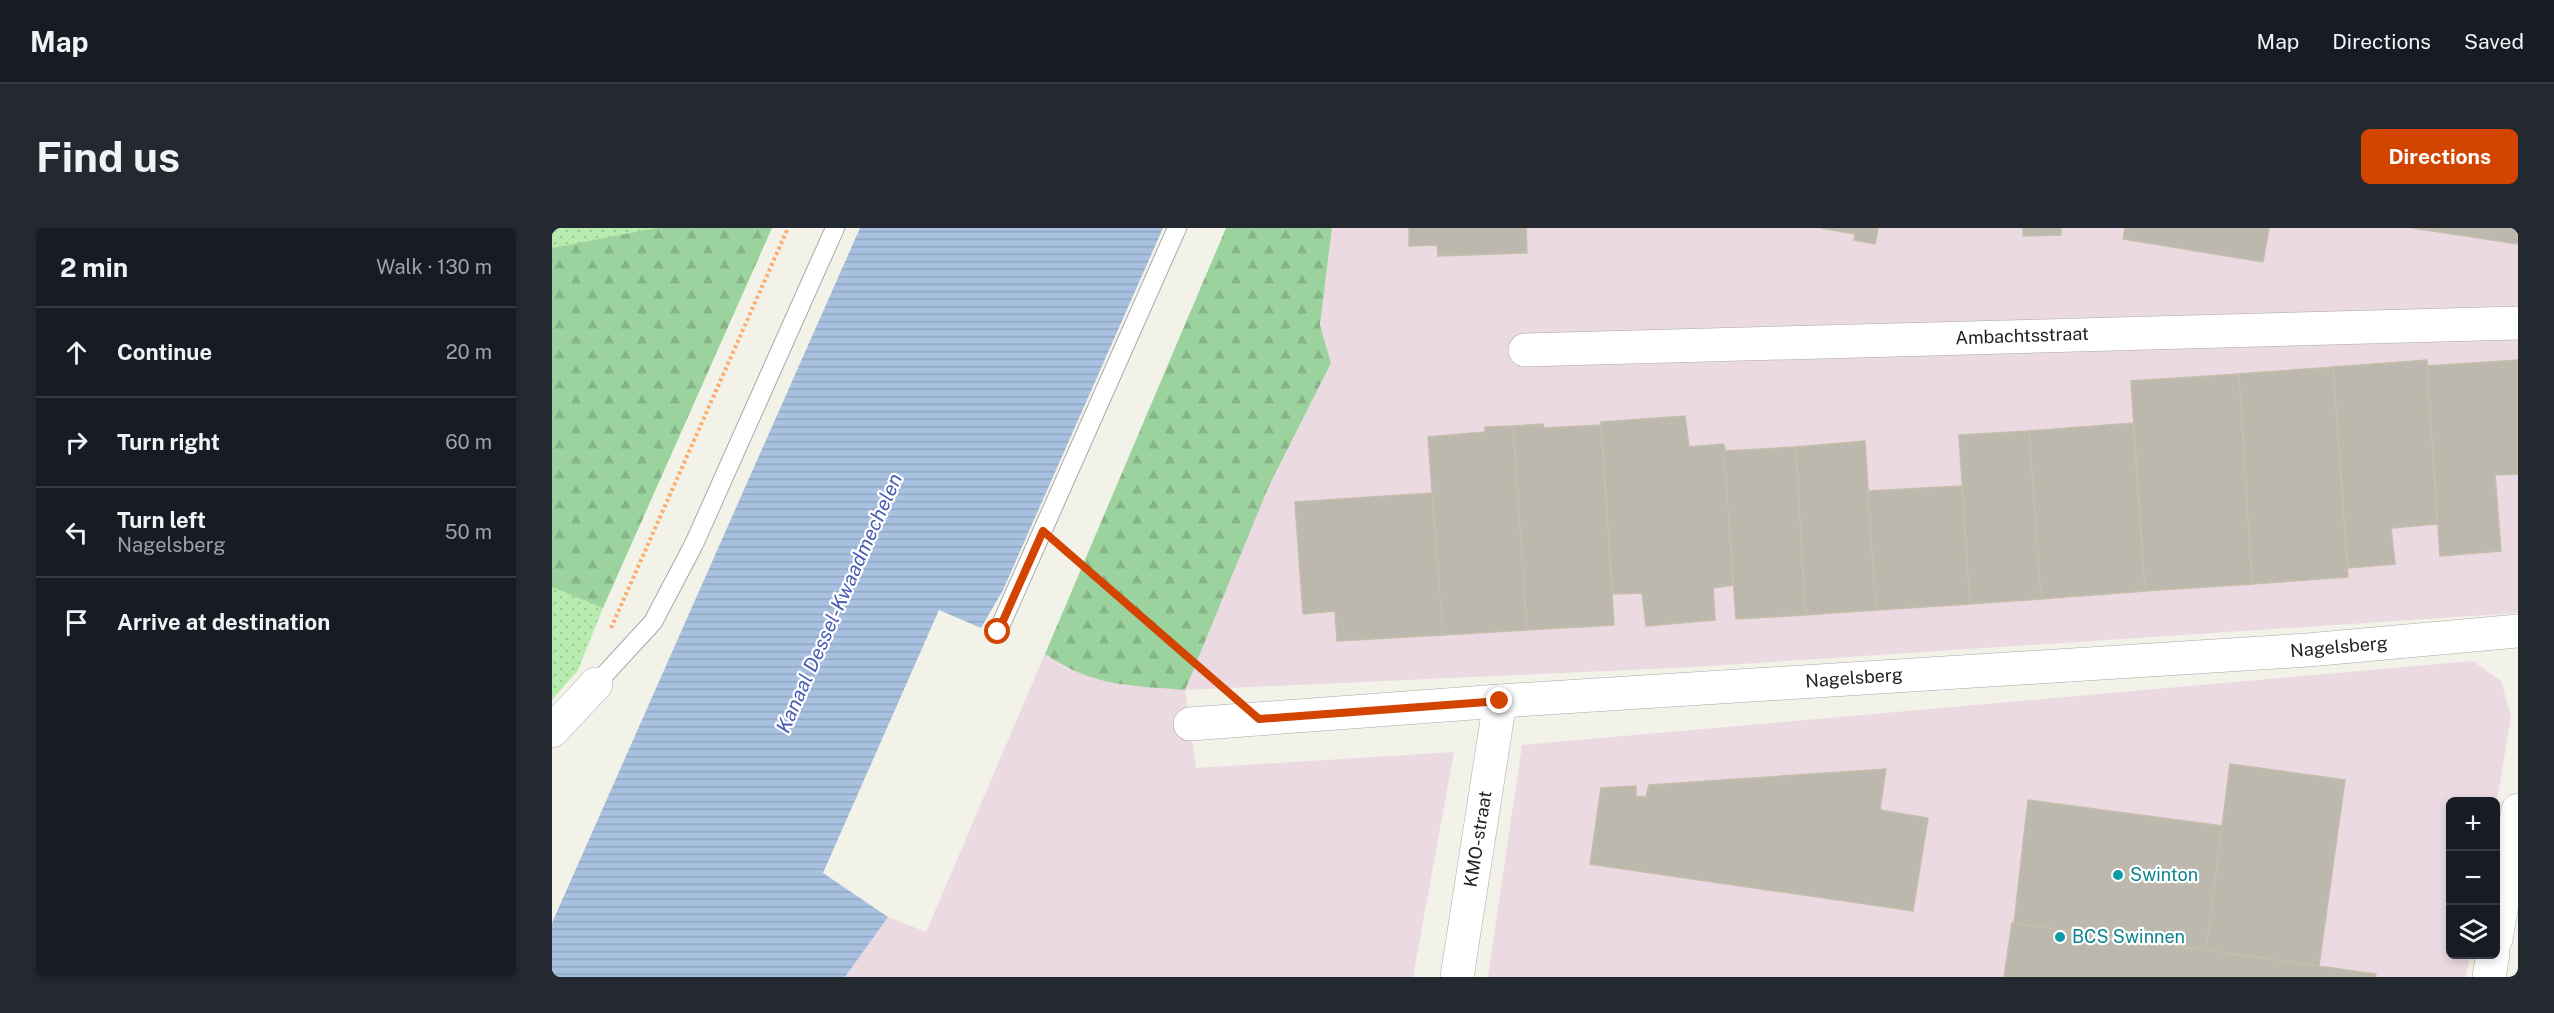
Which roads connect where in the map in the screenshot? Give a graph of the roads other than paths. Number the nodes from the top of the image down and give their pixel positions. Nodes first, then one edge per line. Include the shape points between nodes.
1 (835, 228) edge
2 (1177, 228) edge
3 (2518, 322) edge
4 (1525, 350) dead end
5 (2518, 631) edge
6 (998, 632) dead end
7 (596, 684) joint
8 (1500, 701) junction
9 (1190, 724) dead end
10 (552, 731) edge
11 (2518, 810) edge
12 (2500, 916) edge
13 (2492, 959) edge
14 (1457, 977) edge
15 (2489, 977) edge

1 - 7 lane via 694,544 653,622
2 - 6 lane
3 - 4 street, Ambachtsstraat
5 - 8 street, Nagelsberg via 2308,650
7 - 10 street
8 - 9 street, Nagelsberg
8 - 14 street, KMO-straat
11 - 12 street
13 - 15 street

